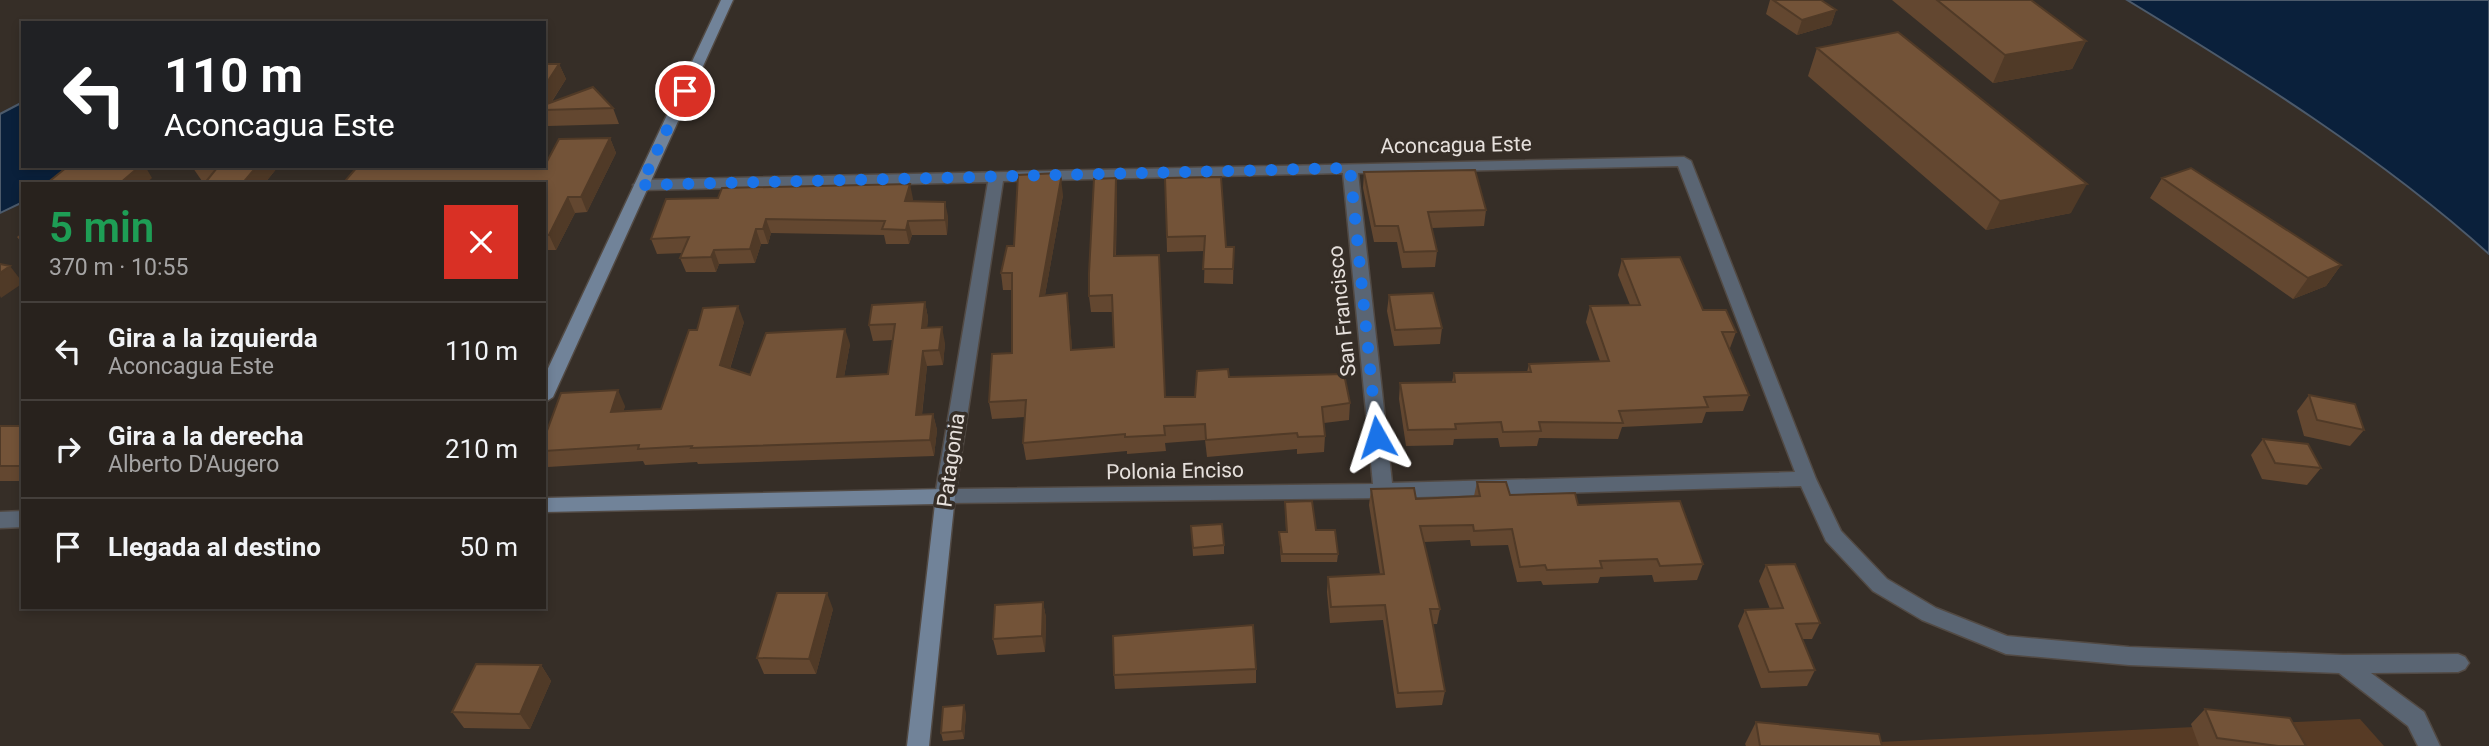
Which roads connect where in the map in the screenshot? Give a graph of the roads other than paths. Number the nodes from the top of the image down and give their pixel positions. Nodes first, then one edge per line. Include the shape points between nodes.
1 (727, 0) edge
2 (1350, 168) junction
3 (996, 176) junction
4 (641, 185) junction
5 (546, 393) edge
6 (1807, 479) junction
7 (1383, 491) junction
8 (945, 496) junction
9 (546, 505) edge
10 (21, 519) edge
11 (0, 520) edge
12 (2458, 663) dead end
13 (2343, 664) junction
14 (918, 746) edge
15 (2430, 746) edge

1 - 4 main road
2 - 3 street, Aconcagua Este
2 - 6 street, Aconcagua Este via 1684,161
2 - 7 street, San Francisco
3 - 4 street, Aconcagua Este
3 - 8 street, Patagonia
4 - 5 main road
6 - 7 street, Polonia Enciso
6 - 13 street via 1833,536 1880,584 1929,614 2006,645 2129,656
7 - 8 street, Polonia Enciso
8 - 9 main road, Polonia Enciso
8 - 14 main road, Patagonia
10 - 11 street
12 - 13 street
13 - 15 street via 2416,719

